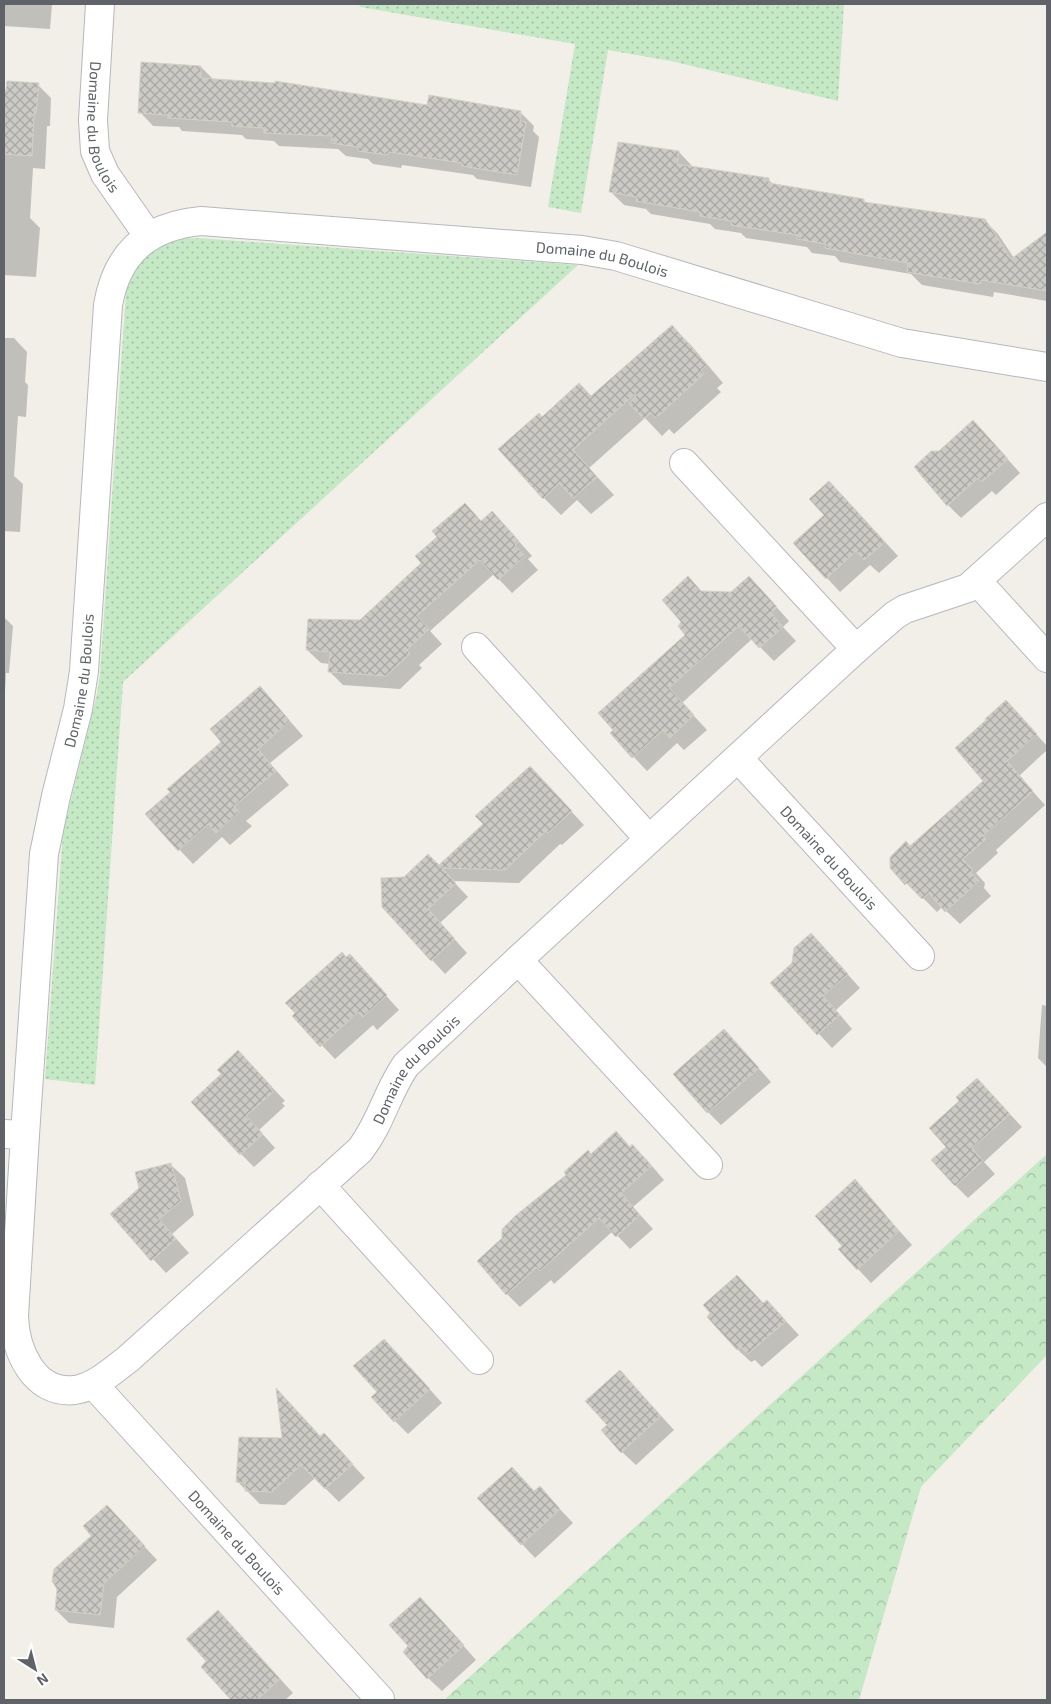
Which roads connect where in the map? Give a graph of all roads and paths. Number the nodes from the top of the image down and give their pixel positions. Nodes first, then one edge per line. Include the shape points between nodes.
1 (100, 4) edge
2 (149, 237) junction
3 (1047, 367) edge
4 (684, 463) dead end
5 (1047, 517) edge
6 (976, 581) junction
7 (476, 647) dead end
8 (856, 649) junction
9 (1047, 658) edge
10 (738, 758) junction
11 (649, 839) junction
12 (920, 956) dead end
13 (518, 960) junction
14 (14, 1134) edge
15 (708, 1165) dead end
16 (320, 1185) junction
17 (479, 1360) dead end
18 (93, 1384) junction
19 (380, 1699) edge

1 - 2 street, Domaine du Boulois via 93,120 95,151 105,174
2 - 3 street, Domaine du Boulois via 167,228 201,220 582,250 616,256 902,343
2 - 14 street, Domaine du Boulois via 128,255 121,266 108,305 84,671 44,854
4 - 8 street
5 - 6 street, Domaine du Boulois
6 - 8 street, Domaine du Boulois via 968,588 905,609
6 - 9 street
7 - 11 street
8 - 10 street, Domaine du Boulois
10 - 11 street, Domaine du Boulois
10 - 12 street, Domaine du Boulois
11 - 13 street, Domaine du Boulois
13 - 15 street
13 - 16 street, Domaine du Boulois via 406,1065 370,1138
14 - 18 street, Domaine du Boulois via 14,1332 19,1348 26,1364 48,1385 76,1390
16 - 17 street
16 - 18 street, Domaine du Boulois via 128,1359
18 - 19 street, Domaine du Boulois

